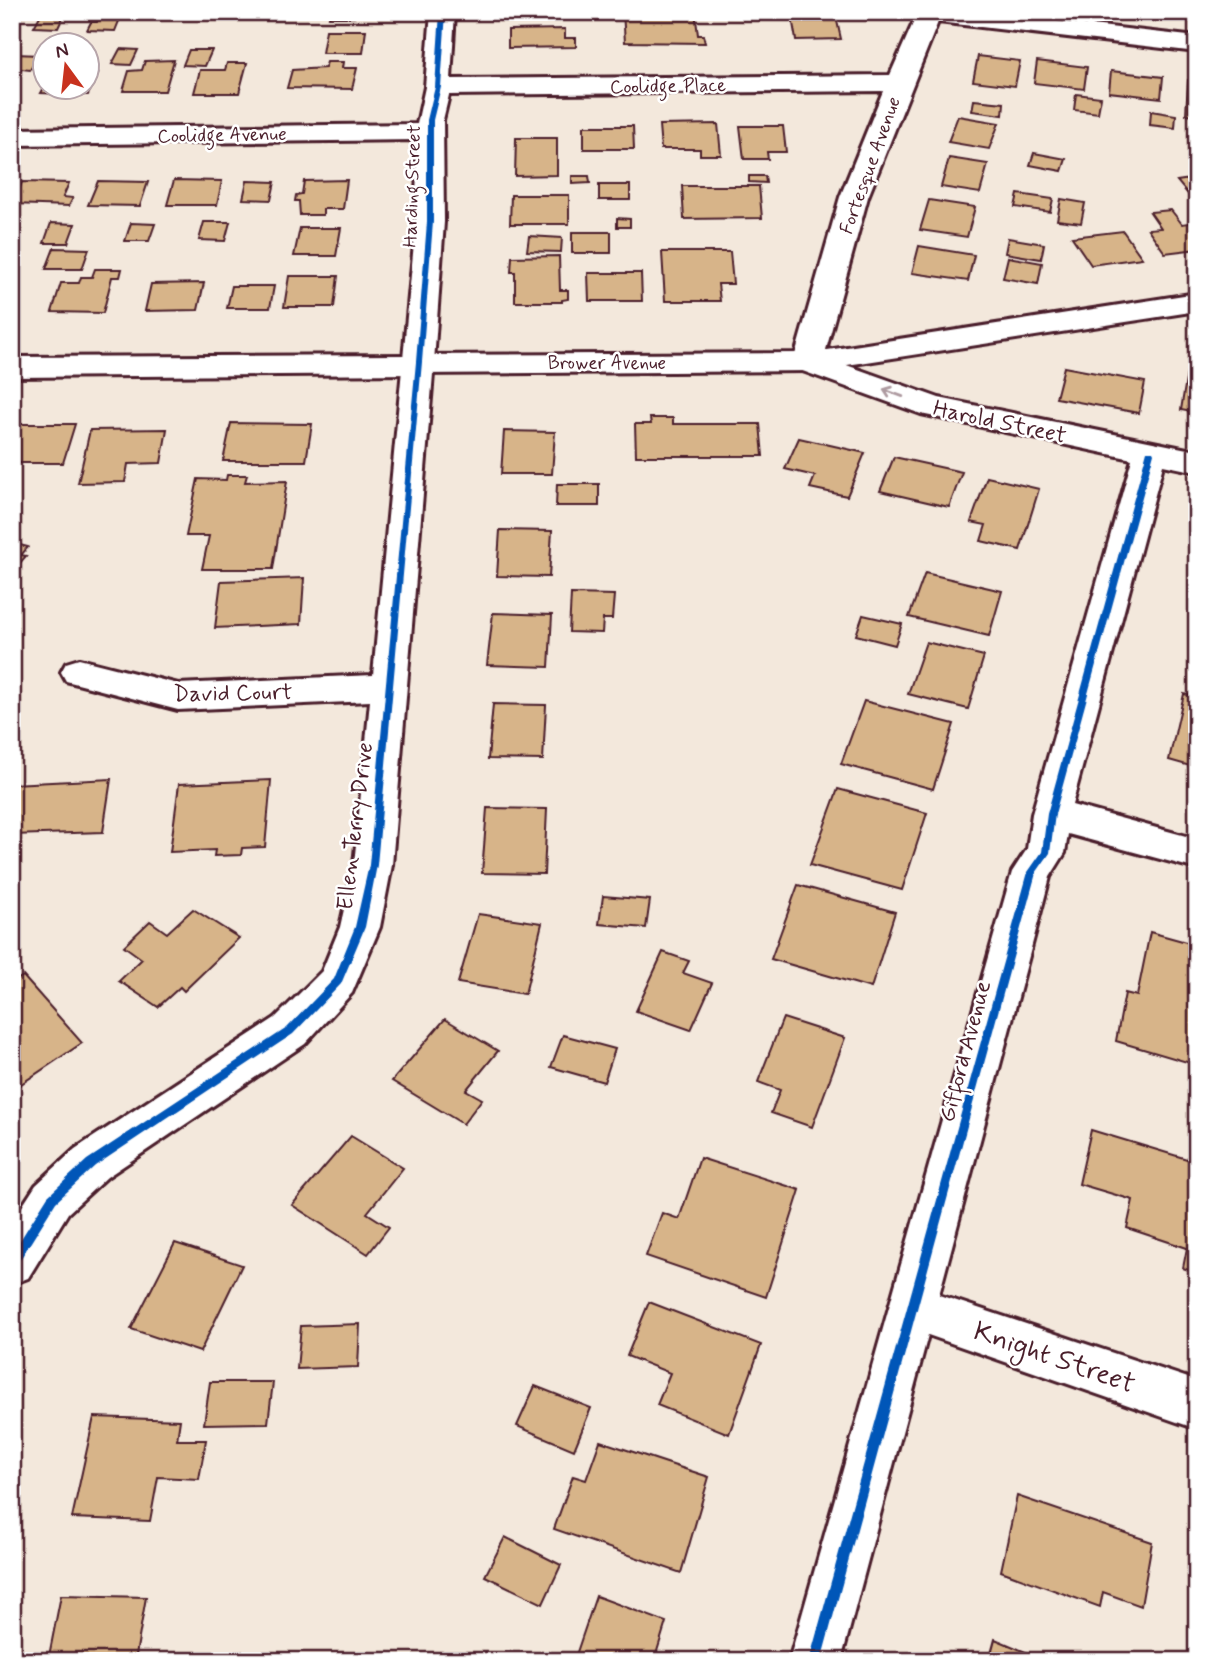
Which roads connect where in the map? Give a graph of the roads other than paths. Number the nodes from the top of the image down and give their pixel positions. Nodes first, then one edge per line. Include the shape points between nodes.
1 (443, 12) edge
2 (930, 13) edge
3 (1197, 46) edge
4 (899, 83) junction
5 (438, 87) junction
6 (431, 132) junction
7 (12, 137) edge
8 (1197, 302) edge
9 (419, 362) junction
10 (808, 362) junction
11 (12, 367) edge
12 (1150, 453) junction
13 (1197, 462) edge
14 (79, 672) dead end
15 (389, 687) junction
16 (1051, 814) junction
17 (1197, 854) edge
18 (12, 1263) edge
19 (913, 1308) junction
20 (1197, 1405) edge
21 (815, 1661) edge

1 - 5 street, Harding Street
2 - 3 street
2 - 4 street, Fortesque Avenue
4 - 5 street, Coolidge Place
4 - 10 street, Fortesque Avenue via 853,197
5 - 6 street, Harding Street
6 - 7 street, Coolidge Avenue
6 - 9 street, Harding Street via 430,222
8 - 10 street, Brower Avenue
9 - 10 street, Brower Avenue
9 - 11 street, Brower Avenue
9 - 15 street, Ellen Terry Drive
12 -> 10 street, Harold Street via 932,407
12 - 13 street, Harold Street
12 - 16 street, Gifford Avenue
14 - 15 street, David Court via 178,697
15 - 18 street, Ellen Terry Drive via 373,865 360,927 338,981 290,1031 91,1163 51,1199
16 - 17 street
16 - 19 street, Gifford Avenue via 1046,853 1032,872
19 - 20 street, Knight Street
19 - 21 street, Gifford Avenue

